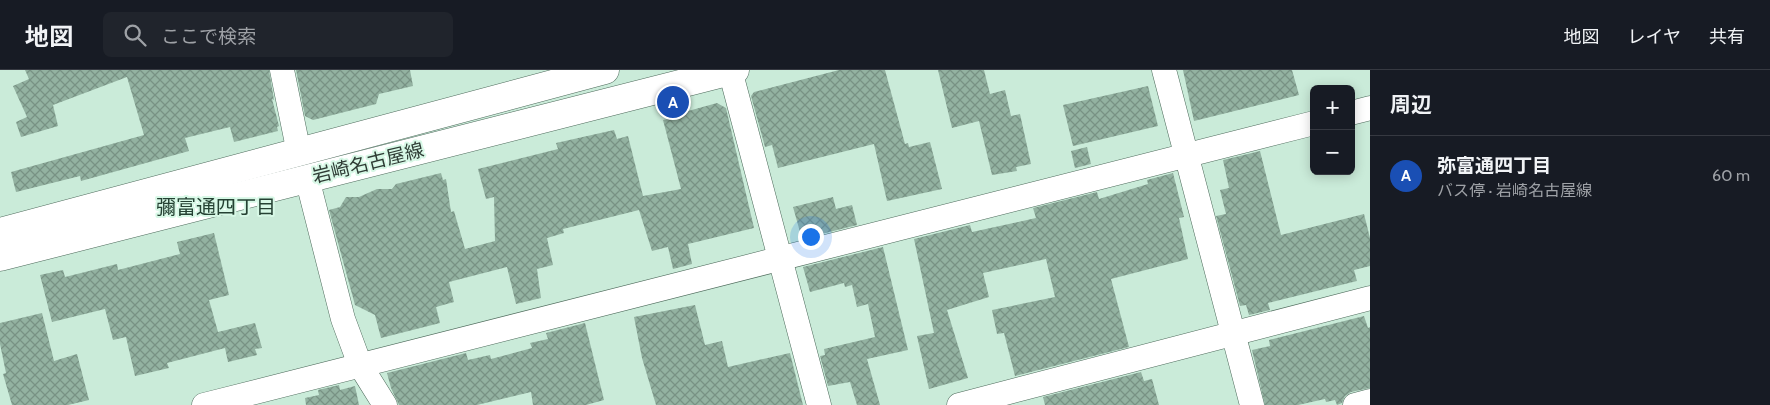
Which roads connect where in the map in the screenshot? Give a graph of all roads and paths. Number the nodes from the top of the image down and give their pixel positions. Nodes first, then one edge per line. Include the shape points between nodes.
1 (282, 70) edge
2 (605, 70) edge
3 (732, 70) edge
4 (1164, 70) edge
5 (1370, 108) edge
6 (1355, 112) edge
7 (1310, 123) edge
8 (1186, 155) junction
9 (303, 166) junction
10 (0, 232) edge
11 (0, 257) edge
12 (780, 258) junction
13 (1370, 298) edge
14 (1233, 334) junction
15 (360, 365) junction
16 (1370, 401) edge
17 (204, 405) edge
18 (385, 405) edge
19 (819, 405) edge
20 (959, 405) edge
21 (1252, 405) edge
22 (1355, 405) edge

1 - 9 street
2 - 9 main road, 岩崎名古屋線
3 - 9 main road, 岩崎名古屋線
3 - 12 street
4 - 8 street
5 - 6 street
7 - 8 street
8 - 12 street
8 - 14 street
9 - 10 main road, 岩崎名古屋線
9 - 11 main road, 岩崎名古屋線
9 - 15 street via 343,320
12 - 15 street
12 - 19 street
13 - 14 street
14 - 20 street
14 - 21 street
15 - 17 street
15 - 18 street
16 - 22 street

